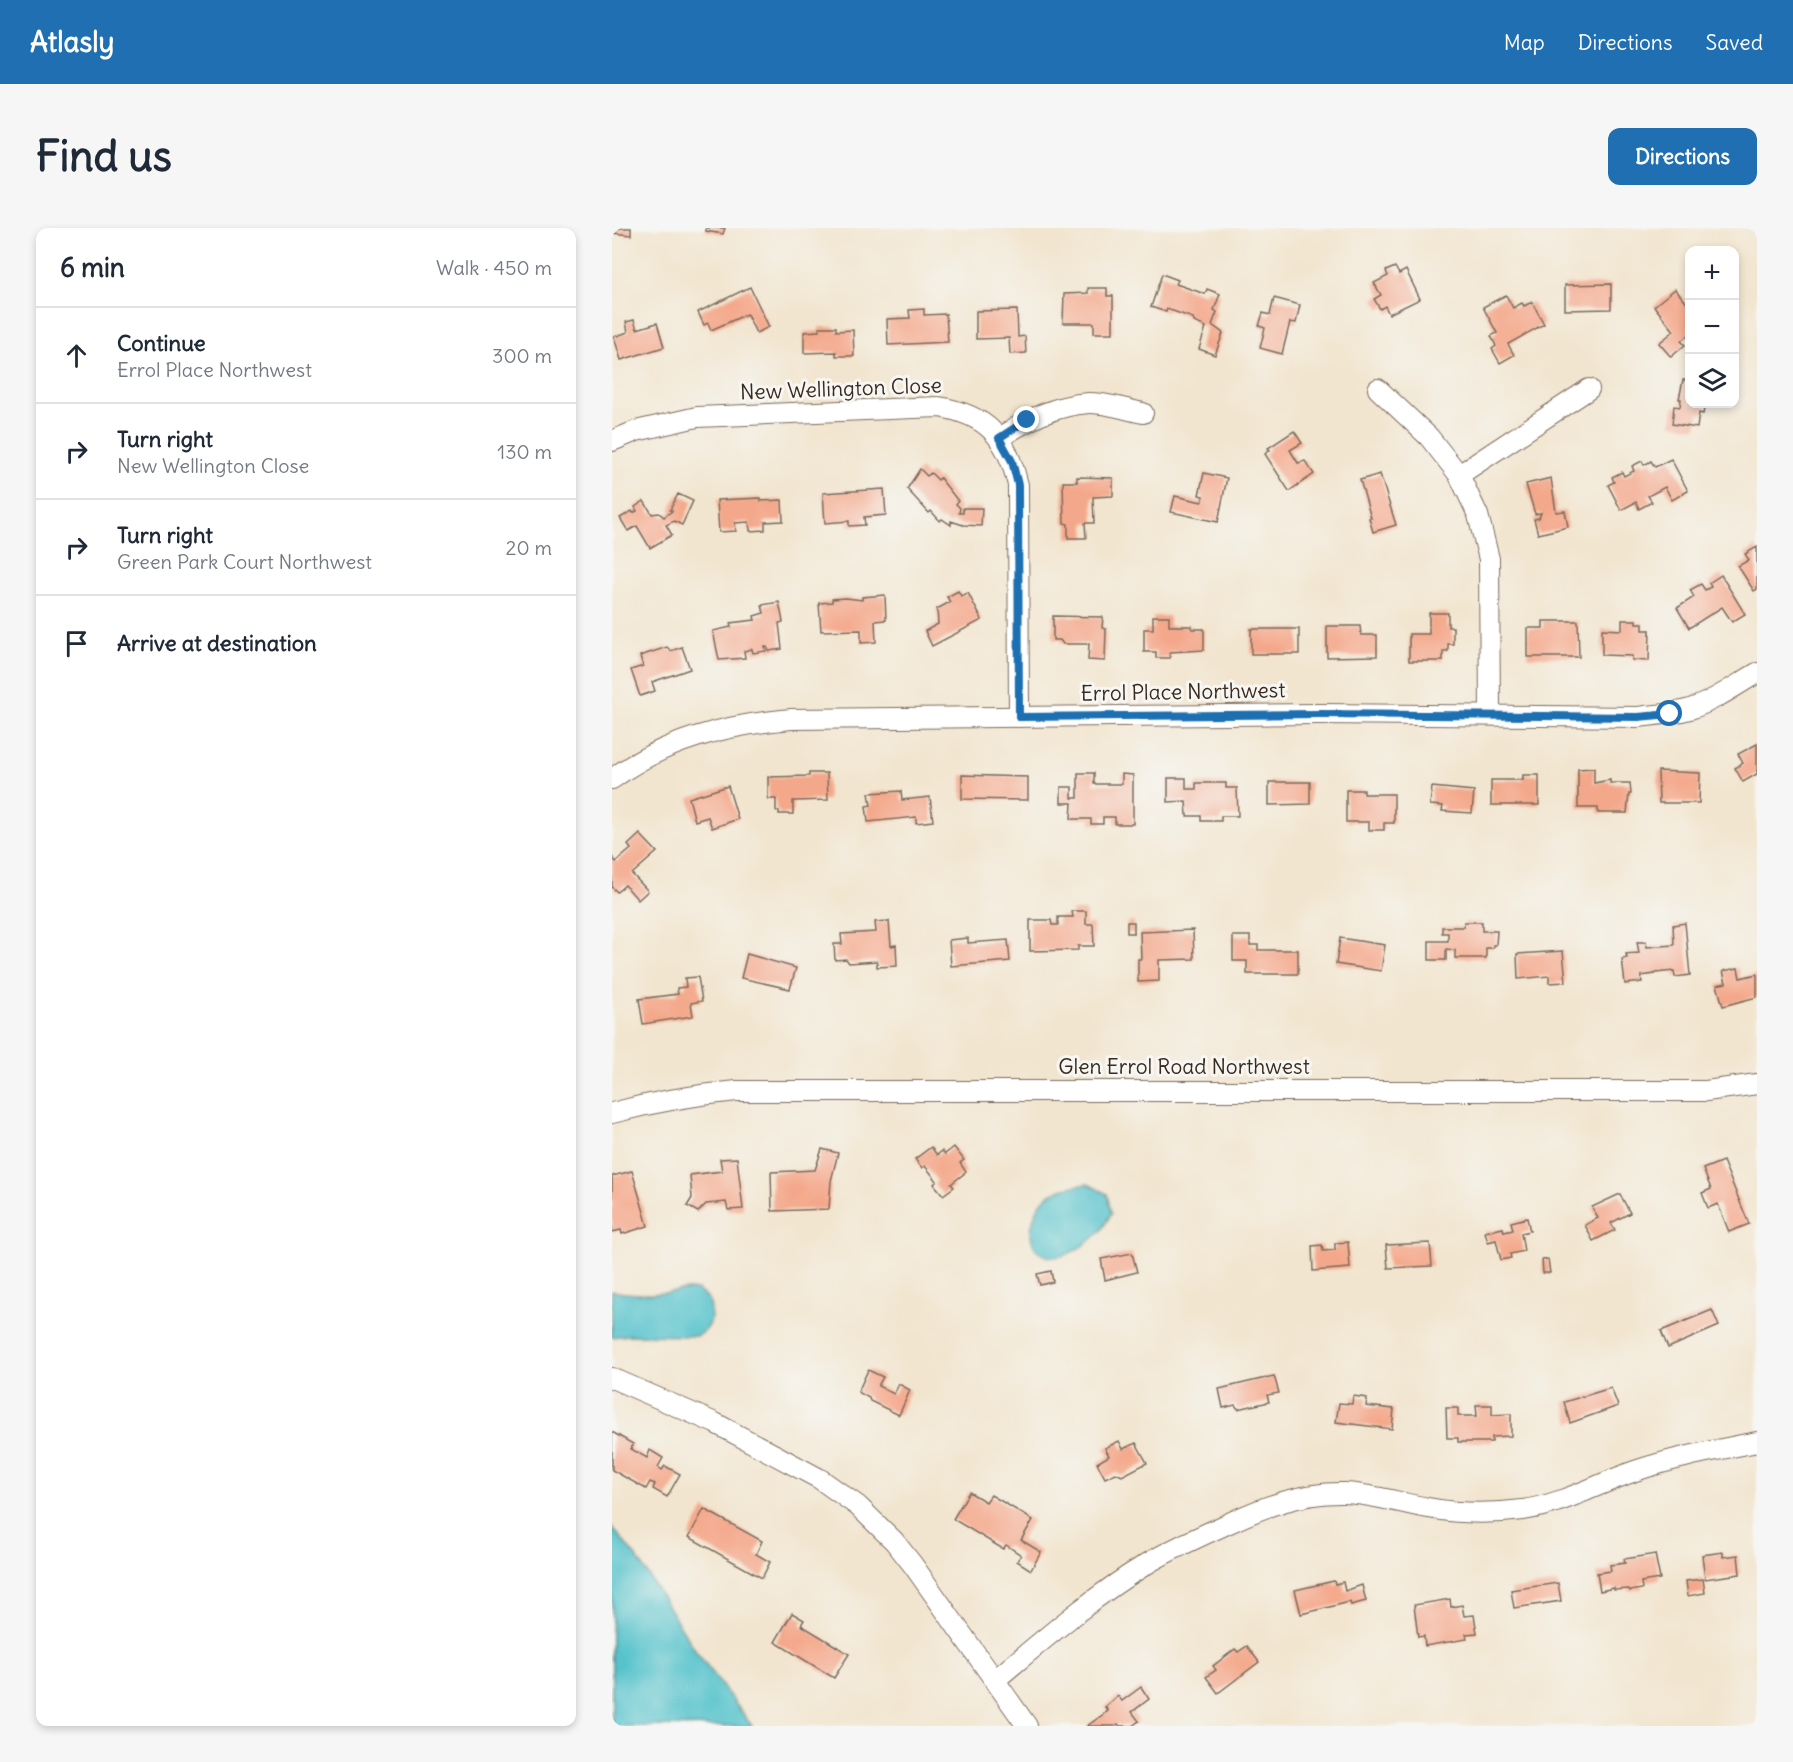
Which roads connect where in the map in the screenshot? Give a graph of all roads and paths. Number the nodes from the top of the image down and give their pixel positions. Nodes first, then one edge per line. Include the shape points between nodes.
1 (1378, 389) dead end
2 (1589, 389) dead end
3 (1143, 413) dead end
4 (999, 438) junction
5 (612, 441) edge
6 (1460, 475) junction
7 (1757, 673) edge
8 (1490, 716) junction
9 (1019, 717) junction
10 (612, 779) edge
11 (1757, 1084) edge
12 (612, 1113) edge
13 (612, 1378) edge
14 (1757, 1442) edge
15 (994, 1680) junction
16 (1027, 1726) edge

1 - 6 street via 1429,437
2 - 6 street
3 - 4 street via 1090,402 1058,408 1027,420
4 - 5 street, New Wellington Close via 973,417 939,407 697,417 636,431
4 - 9 street, New Wellington Close via 1012,461 1018,485
6 - 8 street via 1478,515 1488,559
7 - 8 street, Errol Place Northwest via 1711,700 1670,714
8 - 9 street, Errol Place Northwest
9 - 10 street, Errol Place Northwest via 756,722 671,745
11 - 12 street, Glen Errol Road Northwest via 1706,1091 736,1091
13 - 15 street via 715,1424 820,1479 858,1506 913,1565
14 - 15 street via 1671,1459 1565,1499 1526,1509 1458,1512 1344,1493 1316,1494 1279,1503 1145,1565 1064,1622
15 - 16 street

